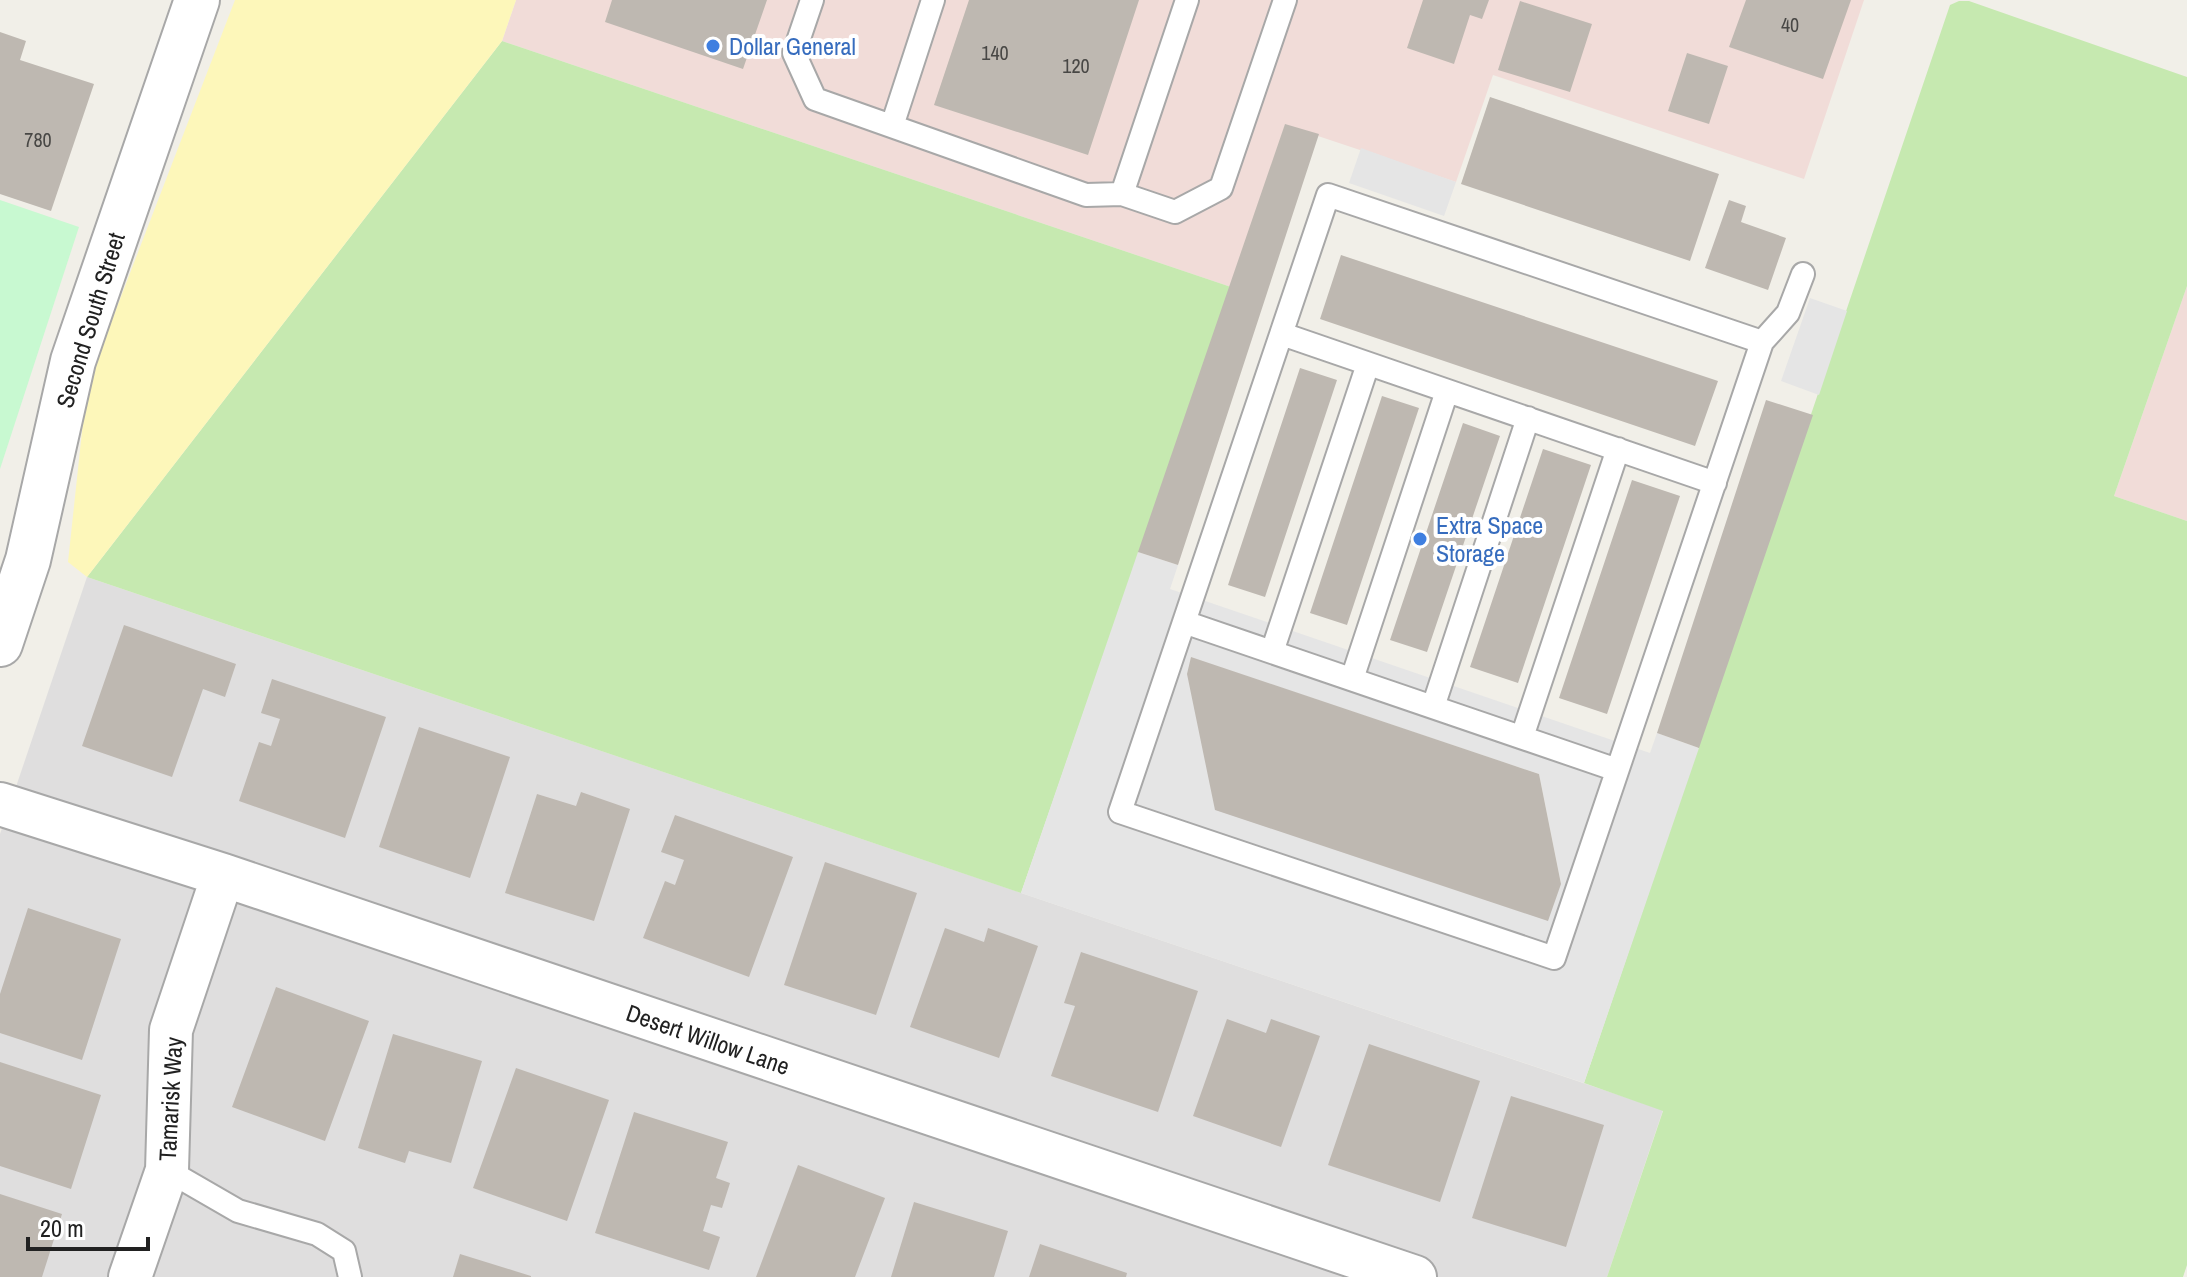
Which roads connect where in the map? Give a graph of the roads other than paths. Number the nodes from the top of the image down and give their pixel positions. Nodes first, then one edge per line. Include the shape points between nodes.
1 (197, 0) edge
2 (812, 0) edge
3 (933, 0) edge
4 (1187, 0) edge
5 (1285, 0) edge
6 (892, 126) junction
7 (1122, 194) junction
8 (1803, 274) dead end
9 (1282, 334) junction
10 (1762, 342) junction
11 (1368, 364) junction
12 (1447, 391) junction
13 (1528, 418) junction
14 (1618, 449) junction
15 (1715, 483) junction
16 (1184, 622) junction
17 (0, 644) edge
18 (1272, 652) junction
19 (1352, 679) junction
20 (1433, 707) junction
21 (1522, 737) junction
22 (1617, 770) junction
23 (0, 804) edge
24 (223, 875) junction
25 (167, 1170) junction
26 (1355, 1267) edge
27 (130, 1277) edge
28 (350, 1277) edge
29 (1415, 1277) edge

1 - 17 street, Second South Street via 73,361 28,560
2 - 6 lane via 794,53 815,99
3 - 6 lane
4 - 7 lane
5 - 7 lane via 1221,188 1175,212
6 - 7 lane via 1086,195
8 - 10 lane via 1788,313
9 - 10 lane via 1328,195
9 - 11 lane
9 - 16 lane
10 - 15 lane
11 - 12 lane
11 - 18 lane
12 - 13 lane
12 - 19 lane
13 - 14 lane
13 - 20 lane
14 - 15 lane
14 - 21 lane
15 - 22 lane
16 - 18 lane
16 - 22 lane via 1120,812 1554,958
18 - 19 lane
19 - 20 lane
20 - 21 lane
21 - 22 lane
23 - 24 street, Desert Willow Lane
24 - 25 street, Tamarisk Way via 171,1030
24 - 26 street, Desert Willow Lane
25 - 27 street, Tamarisk Way
25 - 28 lane via 238,1211 317,1234 344,1251
26 - 29 street, Desert Willow Lane

